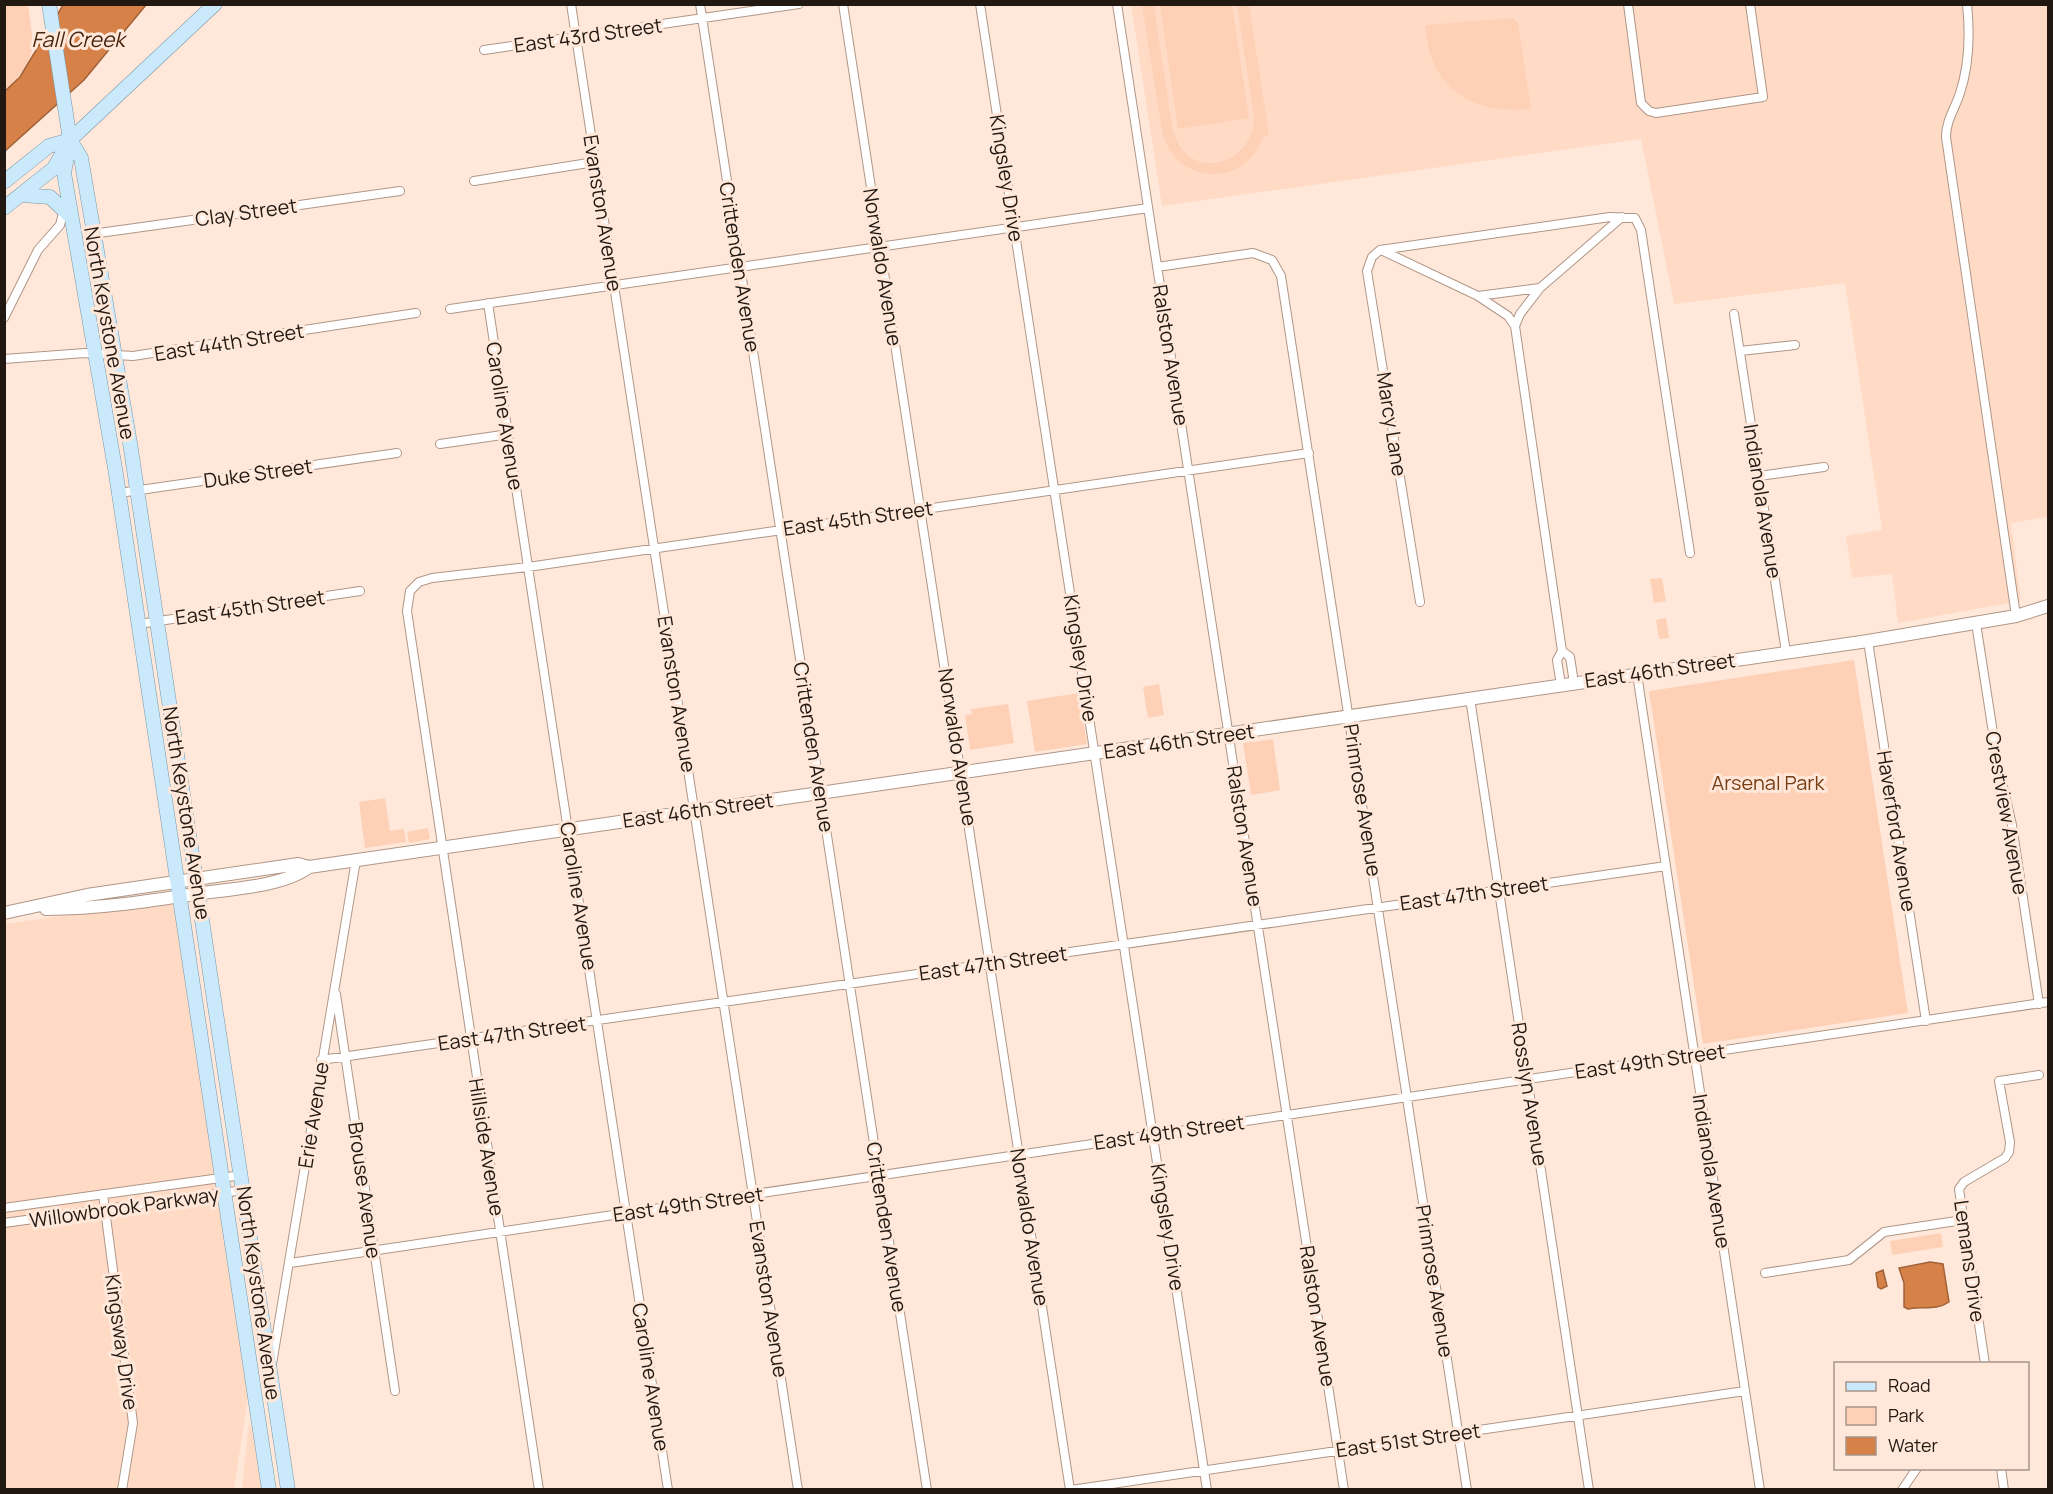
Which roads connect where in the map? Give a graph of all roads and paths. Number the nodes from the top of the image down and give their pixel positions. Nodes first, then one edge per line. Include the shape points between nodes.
1 (49, 4) edge
2 (215, 4) edge
3 (571, 4) edge
4 (700, 4) edge
5 (798, 4) edge
6 (843, 4) edge
7 (980, 4) edge
8 (1117, 4) edge
9 (1628, 4) edge
10 (1750, 4) edge
11 (1967, 4) edge
12 (703, 19) junction
13 (576, 37) junction
14 (484, 50) dead end
15 (69, 140) junction
16 (595, 162) junction
17 (474, 181) dead end
18 (4, 182) edge
19 (400, 191) dead end
20 (21, 195) junction
21 (4, 208) edge
22 (67, 208) junction
23 (1148, 208) junction
24 (1622, 217) junction
25 (1015, 227) junction
26 (92, 234) junction
27 (880, 247) junction
28 (1380, 250) junction
29 (740, 267) junction
30 (1157, 267) junction
31 (614, 285) junction
32 (1540, 288) junction
33 (1478, 296) junction
34 (488, 303) junction
35 (450, 309) dead end
36 (416, 313) dead end
37 (1734, 314) dead end
38 (4, 318) edge
39 (1515, 326) junction
40 (1795, 345) dead end
41 (1740, 351) junction
42 (96, 353) junction
43 (115, 355) junction
44 (4, 359) edge
45 (509, 434) junction
46 (440, 444) dead end
47 (397, 453) dead end
48 (1309, 453) junction
49 (1824, 467) dead end
50 (1189, 470) junction
51 (1759, 476) junction
52 (138, 490) junction
53 (1055, 490) junction
54 (119, 493) junction
55 (921, 509) junction
56 (781, 529) junction
57 (654, 548) junction
58 (1690, 553) dead end
59 (528, 567) junction
60 (360, 591) dead end
61 (410, 591) joint
62 (1420, 602) dead end
63 (2049, 606) edge
64 (2016, 616) junction
65 (158, 621) junction
66 (1976, 623) junction
67 (139, 624) junction
68 (1868, 641) junction
69 (1562, 651) junction
70 (1786, 652) junction
71 (1637, 674) junction
72 (1567, 684) junction
73 (1470, 698) junction
74 (1350, 716) junction
75 (1230, 733) junction
76 (1096, 753) junction
77 (962, 772) junction
78 (822, 793) junction
79 (695, 811) junction
80 (568, 829) junction
81 (442, 848) junction
82 (356, 860) junction
83 (1666, 866) junction
84 (309, 867) junction
85 (197, 879) junction
86 (178, 882) junction
87 (1499, 890) junction
88 (199, 893) junction
89 (181, 896) junction
90 (1379, 907) junction
91 (27, 909) junction
92 (4, 913) edge
93 (1258, 925) junction
94 (1125, 944) junction
95 (991, 964) junction
96 (851, 984) junction
97 (335, 988) junction
98 (724, 1002) junction
99 (2049, 1002) edge
100 (2039, 1004) junction
101 (598, 1020) junction
102 (1926, 1021) junction
103 (471, 1039) junction
104 (1694, 1055) junction
105 (347, 1057) junction
106 (321, 1060) junction
107 (2038, 1075) dead end
108 (1527, 1079) junction
109 (1407, 1097) junction
110 (1287, 1115) junction
111 (1154, 1135) junction
112 (1019, 1155) junction
113 (242, 1175) junction
114 (879, 1175) junction
115 (224, 1178) junction
116 (244, 1190) junction
117 (226, 1193) junction
118 (103, 1194) junction
119 (753, 1194) junction
120 (4, 1208) edge
121 (105, 1209) junction
122 (627, 1213) junction
123 (1963, 1220) junction
124 (4, 1223) edge
125 (500, 1231) junction
126 (373, 1250) junction
127 (290, 1263) junction
128 (1765, 1273) dead end
129 (1985, 1362) edge
130 (271, 1371) junction
131 (395, 1391) dead end
132 (1745, 1391) junction
133 (1578, 1416) junction
134 (1458, 1433) junction
135 (1338, 1451) junction
136 (1204, 1470) junction
137 (1916, 1470) edge
138 (2001, 1470) edge
139 (122, 1490) edge
140 (269, 1490) edge
141 (288, 1490) edge
142 (539, 1490) edge
143 (668, 1490) edge
144 (798, 1490) edge
145 (927, 1490) edge
146 (1071, 1490) edge
147 (1207, 1490) edge
148 (1344, 1490) edge
149 (1467, 1490) edge
150 (1589, 1490) edge
151 (1760, 1490) edge
152 (1902, 1490) edge
153 (2004, 1490) edge

1 - 15 main road, North Keystone Avenue
2 - 15 main road
3 - 13 street, Evanston Avenue
4 - 12 street, Crittenden Avenue
5 - 12 street, East 43rd Street
6 - 27 street, Norwaldo Avenue
7 - 25 street, Kingsley Drive
8 - 23 street, Ralston Avenue
9 - 10 street via 1641,103 1656,113 1763,97
11 - 64 street via 1967,64 1946,126 1946,137
12 - 13 street, East 43rd Street
12 - 29 street, Crittenden Avenue
13 - 14 street, East 43rd Street
13 - 16 street, Evanston Avenue
15 - 18 main road via 49,146
15 - 20 main road via 54,168
15 - 22 main road, North Keystone Avenue via 64,173
15 - 26 main road, North Keystone Avenue via 81,158
16 - 17 street
16 - 31 street, Evanston Avenue
19 - 26 street, Clay Street
20 - 21 main road
20 - 22 main road via 50,197
22 - 38 street via 60,225 40,247
22 - 42 main road, North Keystone Avenue
23 - 25 street
23 - 30 street, Ralston Avenue
24 - 28 street
24 - 32 street
24 - 58 street via 1635,218 1641,230
25 - 27 street
25 - 53 street, Kingsley Drive
26 - 43 main road, North Keystone Avenue
27 - 29 street
27 - 55 street, Norwaldo Avenue
28 - 33 street
28 - 62 street, Marcy Lane via 1372,257 1367,271
29 - 31 street
29 - 56 street, Crittenden Avenue
30 - 48 street, Primrose Avenue via 1253,253 1277,265
30 - 50 street, Ralston Avenue
31 - 34 street
31 - 57 street, Evanston Avenue
32 - 33 street
32 - 39 street
33 - 39 street via 1508,316
34 - 35 street
34 - 45 street, Caroline Avenue
36 - 43 street, East 44th Street via 133,356
37 - 41 street, Indianola Avenue
39 - 69 street
40 - 41 street
41 - 51 street, Indianola Avenue
42 - 43 street, East 44th Street
42 - 44 street, East 44th Street
42 - 54 main road, North Keystone Avenue
43 - 52 main road, North Keystone Avenue
45 - 46 street
45 - 59 street, Caroline Avenue
47 - 52 street, Duke Street
48 - 50 street, East 45th Street
48 - 74 street, Primrose Avenue
49 - 51 street
50 - 53 street, East 45th Street
50 - 75 street, Ralston Avenue
51 - 70 street, Indianola Avenue
52 - 54 street, Duke Street
52 - 65 main road, North Keystone Avenue
53 - 55 street, East 45th Street
53 - 76 street, Kingsley Drive
54 - 67 main road, North Keystone Avenue
55 - 56 street, East 45th Street
55 - 77 street, Norwaldo Avenue
56 - 57 street, East 45th Street
56 - 78 street, Crittenden Avenue
57 - 59 street, East 45th Street
57 - 79 street, Evanston Avenue
59 - 61 street, East 45th Street via 428,579
59 - 80 street, Caroline Avenue
60 - 65 street, East 45th Street
61 - 81 street, Hillside Avenue via 407,611
63 - 64 main road, East 46th Street
64 - 66 main road, East 46th Street
65 - 67 street, East 45th Street
65 - 85 main road, North Keystone Avenue
66 - 68 main road, East 46th Street
66 - 100 street, Crestview Avenue
67 - 86 main road, North Keystone Avenue
68 - 70 main road, East 46th Street
68 - 102 street, Haverford Avenue
69 - 72 street via 1557,660
69 - 72 street via 1570,657
70 - 71 main road, East 46th Street
71 - 72 main road, East 46th Street
71 - 83 street, Indianola Avenue
72 - 73 main road, East 46th Street
73 - 74 main road, East 46th Street
73 - 87 street, Rosslyn Avenue
74 - 75 main road, East 46th Street
74 - 90 street, Primrose Avenue
75 - 76 main road, East 46th Street
75 - 93 street, Ralston Avenue
76 - 77 main road, East 46th Street
76 - 94 street, Kingsley Drive
77 - 78 main road, East 46th Street
77 - 95 street, Norwaldo Avenue
78 - 79 main road, East 46th Street
78 - 96 street, Crittenden Avenue
79 - 80 main road, East 46th Street
79 - 98 street, Evanston Avenue
80 - 81 main road, East 46th Street
80 - 101 street, Caroline Avenue
81 - 82 main road, East 46th Street
81 - 103 street, Hillside Avenue
82 - 84 main road, East 46th Street
82 - 97 street, Erie Avenue
83 - 87 street, East 47th Street
83 - 104 street, Indianola Avenue
84 - 85 main road, East 46th Street via 298,864
84 - 88 main road, East 46th Street via 299,875
85 - 86 main road, East 46th Street
85 - 88 main road, North Keystone Avenue
86 - 89 main road, North Keystone Avenue
86 - 91 main road, East 46th Street via 87,895
87 - 90 street, East 47th Street
87 - 108 street, Rosslyn Avenue
88 - 89 main road, East 46th Street
88 - 113 main road, North Keystone Avenue
89 - 91 main road, East 46th Street via 88,909
89 - 115 main road, North Keystone Avenue
90 - 93 street, East 47th Street
90 - 109 street, Primrose Avenue
91 - 92 main road, East 46th Street
93 - 94 street, East 47th Street
93 - 110 street, Ralston Avenue
94 - 95 street, East 47th Street
94 - 111 street, Kingsley Drive
95 - 96 street, East 47th Street
95 - 112 street, Norwaldo Avenue
96 - 98 street, East 47th Street
96 - 114 street, Crittenden Avenue
97 - 105 street, Brouse Avenue
97 - 106 street, Erie Avenue
98 - 101 street, East 47th Street
98 - 119 street, Evanston Avenue
99 - 100 street, East 49th Street
100 - 102 street, East 49th Street
101 - 103 street, East 47th Street
101 - 122 street, Caroline Avenue
102 - 104 street, East 49th Street
103 - 105 street, East 47th Street
103 - 125 street, Hillside Avenue
104 - 108 street, East 49th Street
104 - 132 street, Indianola Avenue
105 - 106 street, East 47th Street
105 - 126 street, Brouse Avenue
106 - 127 street, Erie Avenue
107 - 123 street, Lemans Drive via 1999,1081 2009,1150 2005,1158 1960,1187
108 - 109 street, East 49th Street
108 - 133 street, Rosslyn Avenue
109 - 110 street, East 49th Street
109 - 134 street, Primrose Avenue
110 - 111 street, East 49th Street
110 - 135 street, Ralston Avenue
111 - 112 street, East 49th Street
111 - 136 street, Kingsley Drive
112 - 114 street, East 49th Street
112 - 146 street, Norwaldo Avenue
113 - 115 street, Willowbrook Parkway
113 - 116 main road, North Keystone Avenue
114 - 119 street, East 49th Street
114 - 145 street, Crittenden Avenue
115 - 117 main road, North Keystone Avenue
115 - 118 street, Willowbrook Parkway
116 - 117 street, Willowbrook Parkway
116 - 130 main road, North Keystone Avenue
117 - 121 street, Willowbrook Parkway
117 - 140 main road, North Keystone Avenue
118 - 120 street, Willowbrook Parkway
118 - 121 street, Kingsway Drive
119 - 122 street, East 49th Street
119 - 144 street, Evanston Avenue
121 - 124 street, Willowbrook Parkway
121 - 139 street, Kingsway Drive via 133,1420
122 - 125 street, East 49th Street
122 - 143 street, Caroline Avenue
123 - 128 street via 1884,1232 1849,1260
123 - 129 street, Lemans Drive
125 - 126 street, East 49th Street
125 - 142 street, Hillside Avenue
126 - 127 street, East 49th Street
126 - 131 street, Brouse Avenue
127 - 130 street, Erie Avenue
130 - 141 main road, North Keystone Avenue
132 - 133 street, East 51st Street
132 - 151 street, Indianola Avenue
133 - 134 street, East 51st Street
133 - 150 street, Rosslyn Avenue
134 - 135 street, East 51st Street
134 - 149 street, Primrose Avenue
135 - 136 street, East 51st Street
135 - 148 street, Ralston Avenue
136 - 146 street, East 51st Street
136 - 147 street, Kingsley Drive
137 - 152 street
138 - 153 street

